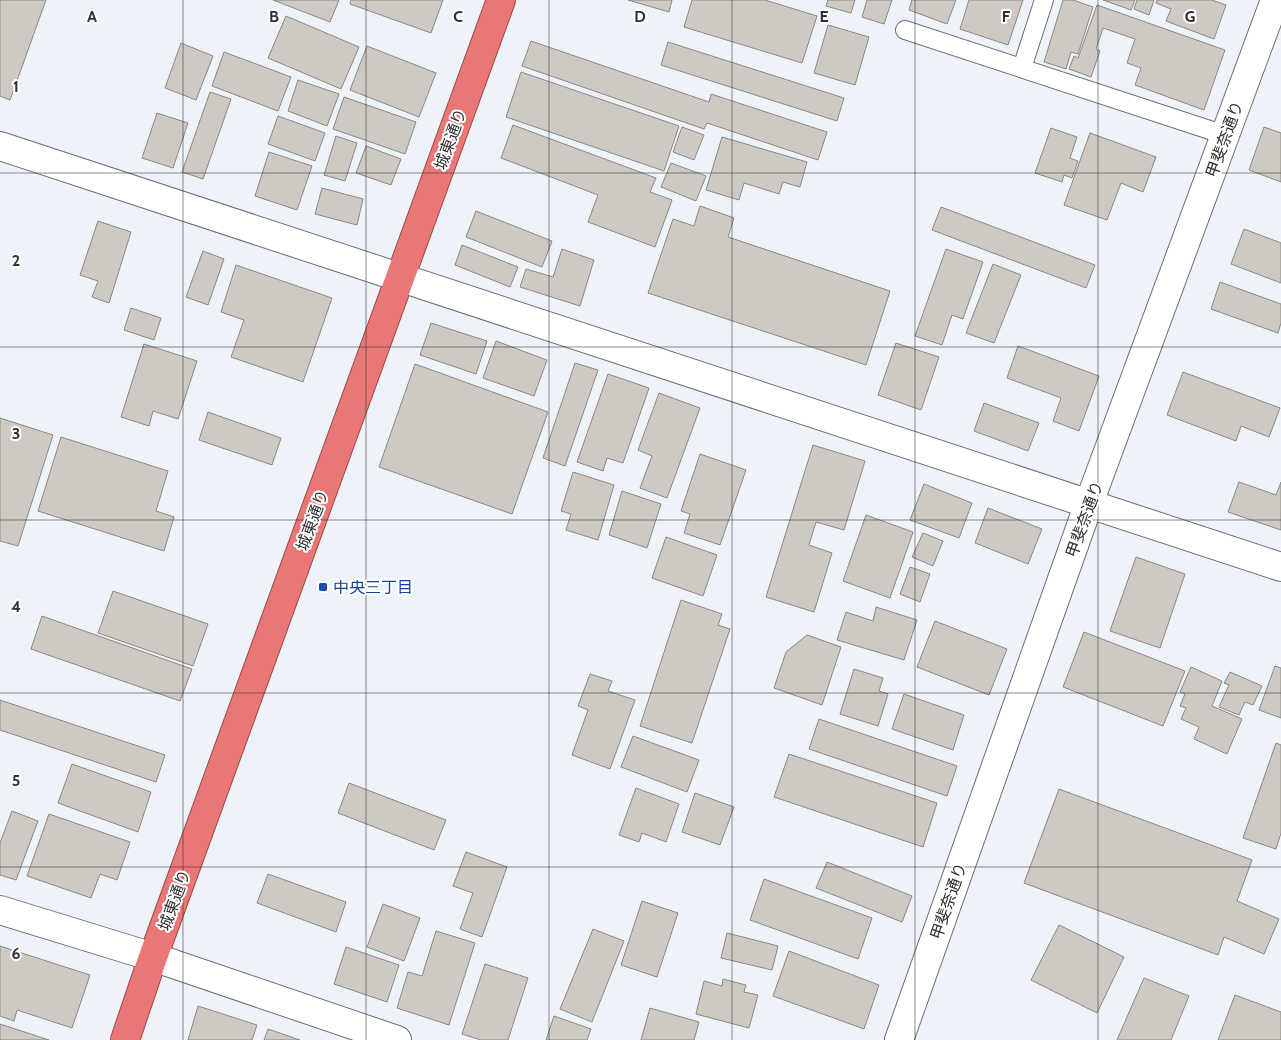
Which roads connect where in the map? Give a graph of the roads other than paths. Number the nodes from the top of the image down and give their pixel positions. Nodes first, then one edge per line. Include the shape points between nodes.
1 (501, 0) edge
2 (1044, 0) edge
3 (1275, 0) edge
4 (905, 30) dead end
5 (1022, 68) junction
6 (1225, 135) junction
7 (0, 146) edge
8 (400, 277) junction
9 (1089, 503) junction
10 (1281, 568) edge
11 (0, 910) edge
12 (153, 957) junction
13 (125, 1040) edge
14 (397, 1040) edge
15 (899, 1040) edge

1 - 8 highway, 城東通り
2 - 5 lane
3 - 6 street, 甲斐奈通り
4 - 5 lane
5 - 6 lane
6 - 9 street, 甲斐奈通り
7 - 8 street
8 - 9 street
8 - 12 highway, 城東通り
9 - 10 street
9 - 15 street, 甲斐奈通り
11 - 12 street
12 - 13 highway, 城東通り
12 - 14 street

